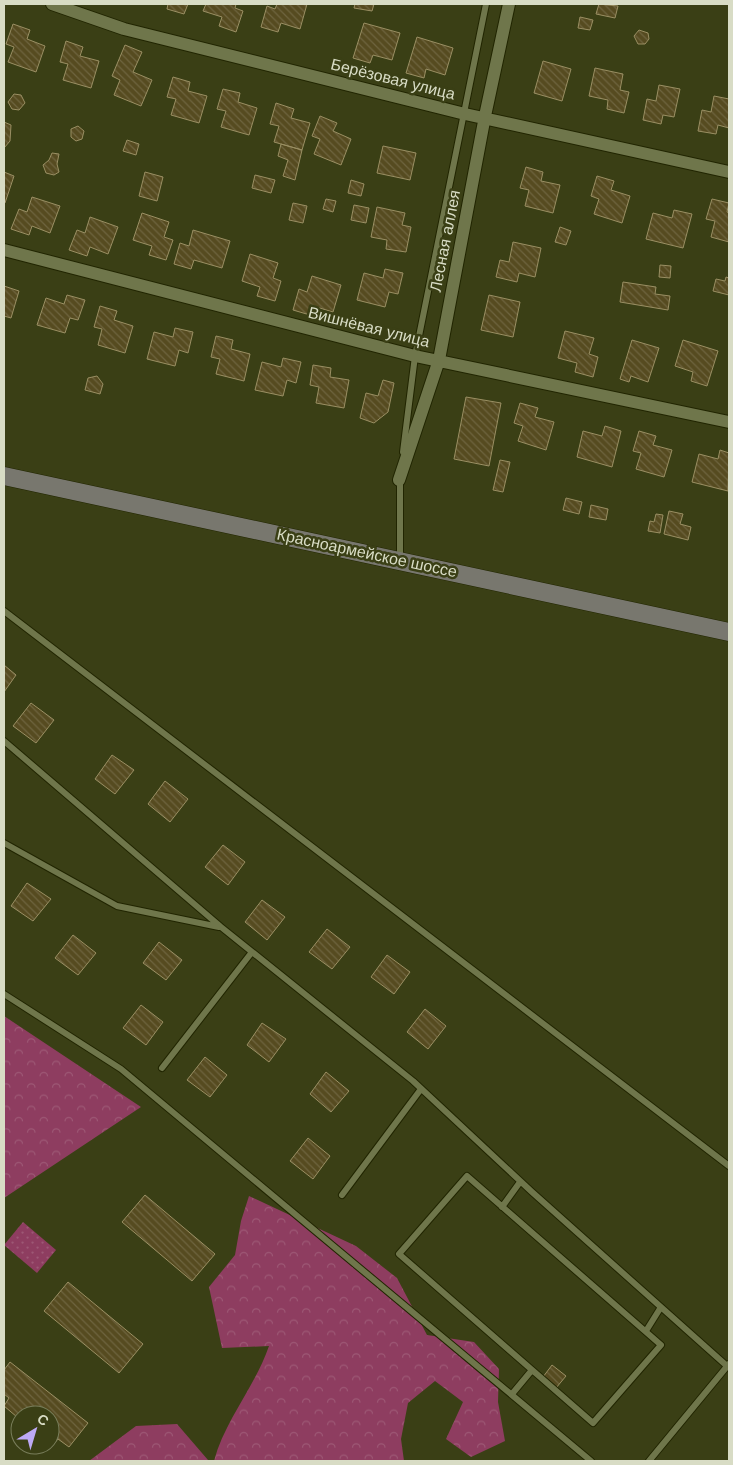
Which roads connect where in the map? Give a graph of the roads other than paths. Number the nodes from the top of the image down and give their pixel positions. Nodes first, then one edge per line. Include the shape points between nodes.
1 (52, 4) edge
2 (486, 4) edge
3 (509, 4) edge
4 (466, 114) junction
5 (485, 116) junction
6 (729, 172) edge
7 (4, 250) edge
8 (415, 356) junction
9 (439, 360) junction
10 (729, 422) edge
11 (4, 476) edge
12 (399, 480) junction
13 (400, 560) junction
14 (4, 610) edge
15 (729, 632) edge
16 (4, 741) edge
17 (4, 843) edge
18 (221, 927) junction
19 (252, 952) junction
20 (4, 994) edge
21 (162, 1068) dead end
22 (421, 1089) junction
23 (729, 1166) edge
24 (520, 1182) junction
25 (342, 1195) dead end
26 (502, 1207) junction
27 (661, 1307) junction
28 (646, 1331) junction
29 (728, 1365) edge
30 (532, 1370) junction
31 (512, 1394) junction
32 (591, 1461) edge
33 (649, 1461) edge

1 - 4 street, Берёзовая улица via 124,29
2 - 4 lane
3 - 5 street, Лесная аллея
4 - 5 street, Берёзовая улица
4 - 8 lane
5 - 6 street, Берёзовая улица
5 - 9 street, Лесная аллея
7 - 8 street, Вишнёвая улица
8 - 9 street, Вишнёвая улица
8 - 12 lane
9 - 10 street, Вишнёвая улица
9 - 12 street, Лесная аллея
11 - 13 main road, Красноармейское шоссе
12 - 13 lane
13 - 15 main road, Красноармейское шоссе
14 - 23 lane
16 - 18 lane
17 - 18 lane via 117,906
18 - 19 lane
19 - 21 lane
19 - 22 lane
20 - 31 lane via 121,1069
22 - 24 lane
22 - 25 lane
24 - 26 lane
24 - 27 lane
26 - 28 lane
26 - 30 lane via 467,1176 399,1254
27 - 28 lane
27 - 29 lane
28 - 30 lane via 661,1345 593,1423
29 - 33 lane
30 - 31 lane
31 - 32 lane

